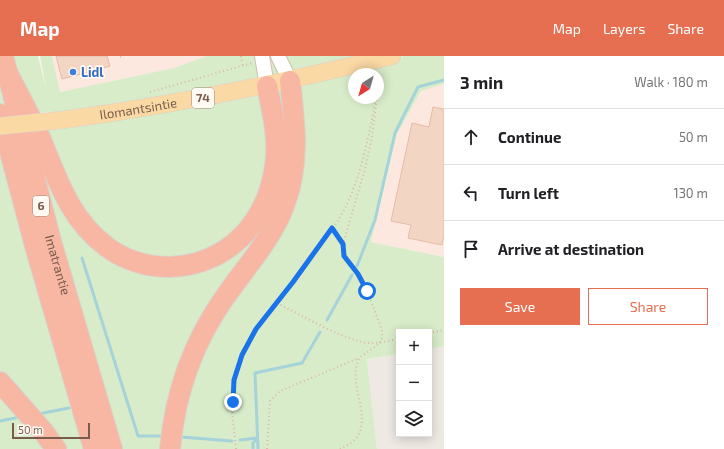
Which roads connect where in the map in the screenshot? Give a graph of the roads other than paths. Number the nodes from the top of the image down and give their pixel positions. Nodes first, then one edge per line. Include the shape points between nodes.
1 (278, 56) edge
2 (392, 56) edge
3 (262, 58) edge
4 (5, 63) edge
5 (290, 81) junction
6 (267, 86) junction
7 (0, 114) edge
8 (0, 126) edge
9 (0, 382) edge
10 (56, 449) edge
11 (94, 449) edge
12 (112, 449) edge
13 (170, 449) edge

1 - 5 street
2 - 5 main road, Ilomantsintie
3 - 6 street
4 - 6 highway via 69,205 79,220 107,248 124,258 161,267 209,260 225,251 245,234 256,219 270,189 277,156 274,120
4 - 12 highway, Imatrantie / 6 via 51,241
5 - 6 main road, Ilomantsintie / 74
5 - 13 highway via 295,116 296,154 292,182 275,226 198,341 180,392
6 - 8 main road, Ilomantsintie / 74, bridge via 139,110
7 - 11 highway, Imatrantie / 6
9 - 10 highway

